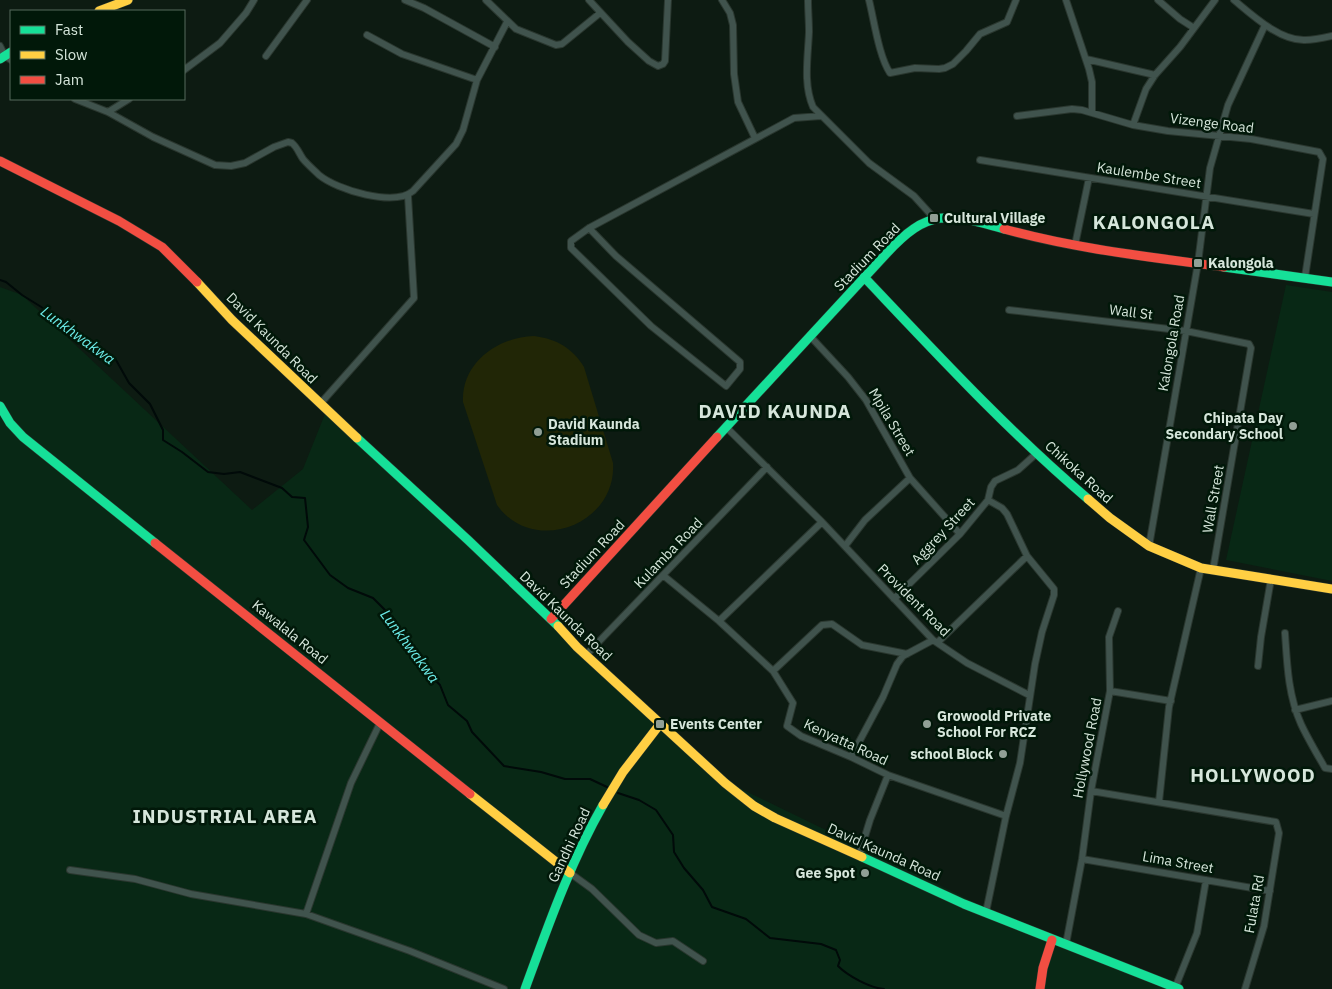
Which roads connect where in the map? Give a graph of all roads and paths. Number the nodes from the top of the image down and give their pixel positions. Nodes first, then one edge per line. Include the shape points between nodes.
1 (128, 0) edge
2 (254, 0) edge
3 (307, 0) edge
4 (405, 0) edge
5 (486, 0) edge
6 (589, 0) edge
7 (668, 0) edge
8 (722, 0) edge
9 (808, 0) edge
10 (869, 0) edge
11 (1016, 0) edge
12 (1066, 0) edge
13 (1158, 0) edge
14 (1215, 0) edge
15 (1234, 0) edge
16 (102, 10) edge
17 (600, 13) junction
18 (508, 22) junction
19 (1265, 25) junction
20 (1194, 28) junction
21 (367, 35) dead end
22 (1332, 36) edge
23 (0, 46) edge
24 (495, 47) junction
25 (266, 56) dead end
26 (7, 57) edge
27 (1086, 58) junction
28 (185, 69) edge
29 (1155, 75) junction
30 (477, 80) junction
31 (78, 100) edge
32 (127, 100) edge
33 (1092, 111) junction
34 (108, 112) junction
35 (821, 116) junction
36 (1017, 116) dead end
37 (1133, 125) junction
38 (1219, 137) junction
39 (754, 138) junction
40 (980, 160) dead end
41 (0, 161) edge
42 (1089, 178) junction
43 (411, 194) junction
44 (1206, 197) junction
45 (1314, 214) junction
46 (934, 218) junction
47 (588, 228) junction
48 (1075, 245) junction
49 (1198, 263) junction
50 (864, 277) junction
51 (1305, 277) junction
52 (1332, 282) edge
53 (1009, 310) dead end
54 (1186, 332) junction
55 (810, 336) junction
56 (1249, 344) joint
57 (320, 404) junction
58 (0, 406) edge
59 (727, 428) junction
60 (1036, 453) junction
61 (767, 467) junction
62 (910, 478) junction
63 (988, 500) junction
64 (822, 522) junction
65 (960, 534) junction
66 (845, 546) junction
67 (1149, 546) junction
68 (1027, 556) junction
69 (1201, 568) junction
70 (1214, 570) junction
71 (664, 576) junction
72 (1272, 579) junction
73 (1332, 589) edge
74 (894, 599) junction
75 (1118, 611) dead end
76 (551, 619) junction
77 (719, 621) junction
78 (1285, 633) dead end
79 (936, 641) junction
80 (906, 654) junction
81 (586, 655) junction
82 (1258, 666) dead end
83 (773, 672) junction
84 (1110, 691) junction
85 (1029, 695) junction
86 (1171, 701) junction
87 (1332, 701) edge
88 (1296, 710) junction
89 (380, 723) junction
90 (660, 724) junction
91 (851, 757) junction
92 (1332, 769) edge
93 (888, 775) junction
94 (1091, 791) junction
95 (1159, 802) junction
96 (1006, 816) junction
97 (859, 856) junction
98 (1082, 859) junction
99 (70, 870) dead end
100 (570, 873) junction
101 (1206, 880) junction
102 (1270, 891) junction
103 (986, 912) junction
104 (306, 914) junction
105 (1052, 940) junction
106 (1066, 944) junction
107 (703, 961) dead end
108 (1177, 988) edge
109 (504, 989) edge
110 (525, 989) edge
111 (1040, 989) edge
112 (1245, 989) edge

1 - 16 street
2 - 28 street via 220,43
3 - 25 street
4 - 24 street
5 - 18 street
6 - 17 street
7 - 17 street via 665,61 658,66
8 - 39 street via 733,25 738,102
9 - 35 street via 806,64 810,100
10 - 11 street via 878,41 890,73 914,68 939,69 953,64 980,34 1006,22
12 - 27 street
13 - 20 street
14 - 20 street
15 - 19 street
17 - 18 street via 562,44 556,45 516,29
18 - 24 street
19 - 22 street via 1294,39
19 - 38 street, Kalongola Road via 1232,95
20 - 29 street
21 - 30 street via 402,54
23 - 26 street
24 - 30 street
27 - 29 street
27 - 33 street via 1092,82
29 - 37 street via 1146,89
30 - 43 street via 456,144
31 - 34 street
32 - 34 street
33 - 36 street, Vizenge Road via 1072,109
33 - 37 street, Vizenge Road
34 - 43 street via 215,165 245,163 288,142 328,182 370,196
35 - 39 street via 794,118
35 - 46 street via 870,163 914,196
37 - 38 street, Vizenge Road
38 - 44 street, Kalongola Road
38 - 45 street, Vizenge Road via 1251,139 1319,152 1323,159
39 - 47 street
40 - 42 street, Kaulembe Street
41 - 57 street, David Kaunda Road via 119,220 162,247
42 - 44 street, Kaulembe Street
42 - 48 street
43 - 57 street via 414,298
44 - 45 street, Kaulembe Street
44 - 49 street, Kalongola Road
45 - 51 street, Vizenge Road
46 - 48 street, Stadium Road via 964,219 1021,235
46 - 50 street, Stadium Road via 903,236
47 - 47 street via 571,241 571,248 651,326 726,386 740,369 740,362
48 - 49 street, Stadium Road
49 - 51 street, Stadium Road
49 - 54 street, Kalongola Road
50 - 55 street, Stadium Road
50 - 60 street, Chikoka Road
51 - 52 street, Stadium Road
53 - 54 street, Wall St
54 - 56 street, Wall St
54 - 67 street, Kalongola Road
55 - 59 street, Stadium Road
55 - 62 street, Mpila Street via 866,400
56 - 70 street, Wall Street via 1251,348
57 - 76 street, David Kaunda Road
58 - 89 street, Kawalala Road via 23,437
59 - 61 street, Provident Road
59 - 76 street, Stadium Road
60 - 63 street, Aggrey Street via 1018,470 995,481
60 - 67 street, Chikoka Road via 1110,518
61 - 64 street, Provident Road
61 - 71 street, Kulamba Road
62 - 65 street, Mpila Street
62 - 66 street via 866,520
63 - 65 street, Aggrey Street
63 - 68 street via 1002,508
64 - 66 street, Provident Road
64 - 77 street
65 - 74 street, Aggrey Street
66 - 74 street, Provident Road
67 - 69 street, Chikoka Road
68 - 79 street
68 - 85 street via 1054,591
69 - 70 street, Chikoka Road
69 - 86 street
70 - 72 street, Chikoka Road
71 - 77 street, Kenyatta Road
71 - 81 street, Kulamba Road
72 - 73 street, Chikoka Road
72 - 82 street
74 - 79 street, Provident Road
75 - 84 street via 1109,637
76 - 81 street, David Kaunda Road
77 - 83 street, Kenyatta Road
78 - 88 street via 1289,683
79 - 80 street
79 - 85 street, Provident Road via 967,663
80 - 83 street via 862,645 832,624 827,624 822,625
80 - 91 street via 897,664
81 - 90 street, David Kaunda Road
83 - 91 street, Kenyatta Road via 793,704 787,722 790,729
84 - 86 street, Hollywood Road
84 - 94 street, Hollywood Road
85 - 96 street via 1020,763
86 - 95 street
87 - 88 street
88 - 92 street via 1325,768
89 - 100 street, Kawalala Road
89 - 104 street via 351,783
90 - 97 street, David Kaunda Road via 754,806
90 - 100 street, Gandhi Road via 614,786
91 - 93 street, Kenyatta Road
93 - 96 street, Kenyatta Road
93 - 97 street
94 - 95 street
94 - 98 street, Hollywood Road
95 - 102 street, Fulata Rd via 1276,822 1279,833
96 - 103 street
97 - 103 street, David Kaunda Road
98 - 101 street, Lima Street
98 - 106 street, Hollywood Road
99 - 104 street via 135,879 191,894
100 - 107 street via 592,889 639,935 656,943 673,941
100 - 110 street, Gandhi Road
101 - 102 street, Lima Street
101 - 108 street via 1198,933
102 - 112 street, Fulata Rd via 1264,926
103 - 105 street, David Kaunda Road
104 - 109 street via 410,950
105 - 106 street, David Kaunda Road
105 - 111 street
106 - 108 street, David Kaunda Road

